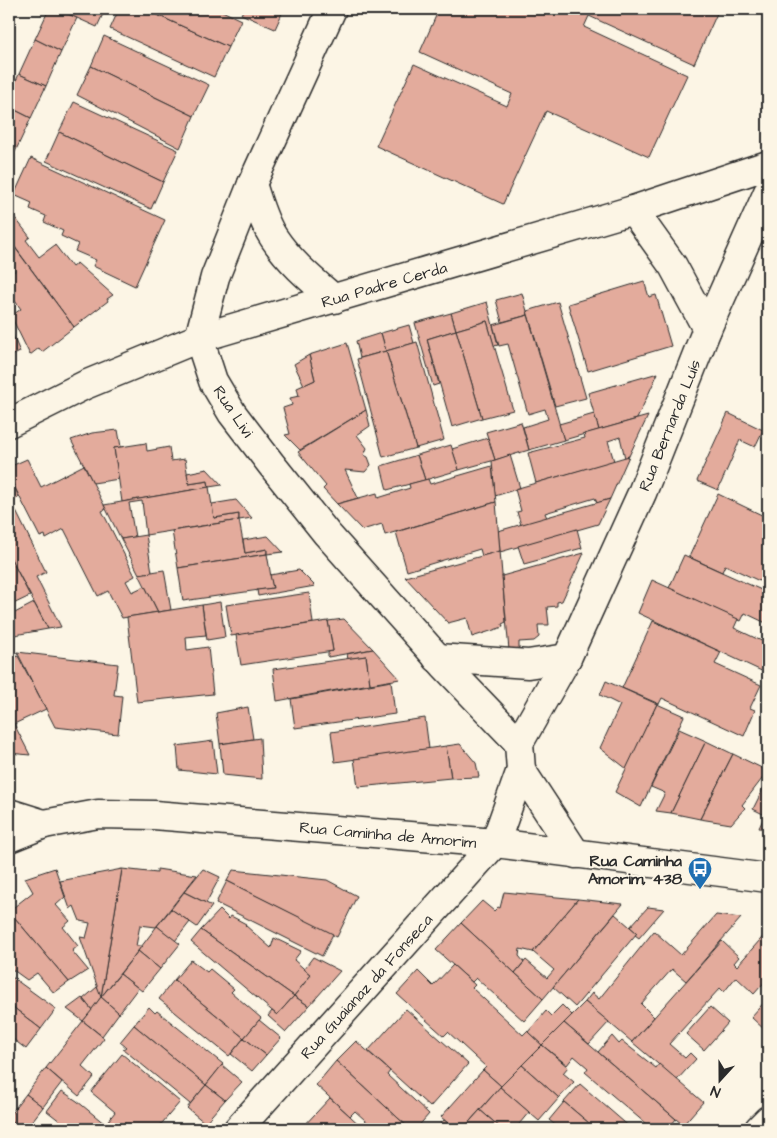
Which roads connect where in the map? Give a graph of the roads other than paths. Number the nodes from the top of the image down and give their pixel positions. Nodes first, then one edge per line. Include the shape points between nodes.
1 (332, 9) edge
2 (768, 165) edge
3 (252, 184) junction
4 (768, 192) edge
5 (633, 210) junction
6 (334, 299) junction
7 (707, 329) junction
8 (198, 338) junction
9 (9, 423) edge
10 (438, 658) junction
11 (567, 658) junction
12 (519, 743) junction
13 (522, 770) junction
14 (9, 813) edge
15 (44, 824) junction
16 (9, 838) edge
17 (495, 844) junction
18 (576, 854) junction
19 (768, 878) edge
20 (768, 1120) edge
21 (238, 1129) edge
22 (759, 1129) edge

1 - 3 street
2 - 5 street, Rua Padre Cerda
3 - 6 street via 273,237 298,267
3 - 8 street via 215,277
4 - 7 street, Rua Bernarda Luís
5 - 6 street, Rua Padre Cerda
5 - 7 street via 672,266
6 - 8 street, Rua Padre Cerda
7 - 11 street, Rua Bernarda Luís via 642,493
8 - 9 street, Rua Padre Cerda via 85,385
8 - 10 street, Rua Livi via 214,381 232,413 327,534
10 - 11 street via 528,664
10 - 12 street, Rua Livi
11 - 12 street, Rua Bernarda Luís
12 - 13 street
13 - 17 street
13 - 18 street
14 - 15 street, Rua Caminha de Amorim
15 - 16 street
15 - 17 street, Rua Caminha de Amorim via 98,814 154,815
17 - 18 street, Rua Caminha de Amorim
17 - 21 street, Rua Guaianaz da Fonseca
18 - 19 street, Rua Caminha de Amorim
20 - 22 street

